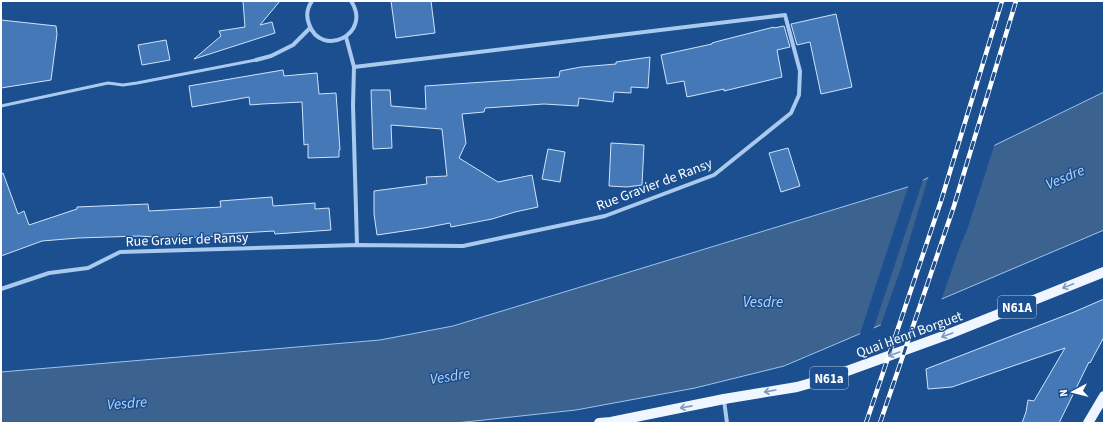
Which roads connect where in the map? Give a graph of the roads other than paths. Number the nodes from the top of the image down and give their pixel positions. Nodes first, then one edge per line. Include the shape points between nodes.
1 (312, 1) edge
2 (351, 1) edge
3 (310, 28) junction
4 (346, 37) junction
5 (256, 60) joint
6 (354, 67) junction
7 (1, 106) edge
8 (357, 245) junction
9 (1104, 272) edge
10 (1, 289) edge
11 (930, 341) joint
12 (1104, 396) edge
13 (724, 399) junction
14 (612, 422) edge
15 (599, 423) edge
16 (727, 423) edge
17 (1088, 423) edge

1 - 3 street via 307,13
2 - 4 street via 355,6 356,23
3 - 4 street via 322,39 331,41
3 - 5 street via 293,45
4 - 6 street
5 - 7 lane via 138,83 108,83
6 - 8 street
6 - 8 street, Rue Gravier de Ransy via 785,15 800,71 798,95 791,113 714,175 605,216 463,246
8 - 10 street, Rue Gravier de Ransy via 120,252 88,268 49,273
9 -> 11 main road, Quai Henri Borguet / N61A
11 -> 13 main road, Quai Henri Borguet / N61a via 797,387
12 - 17 main road
13 -> 14 main road, Quai Henri Borguet / N61a
13 - 16 street
14 - 15 main road, Quai Henri Borguet / N61a

